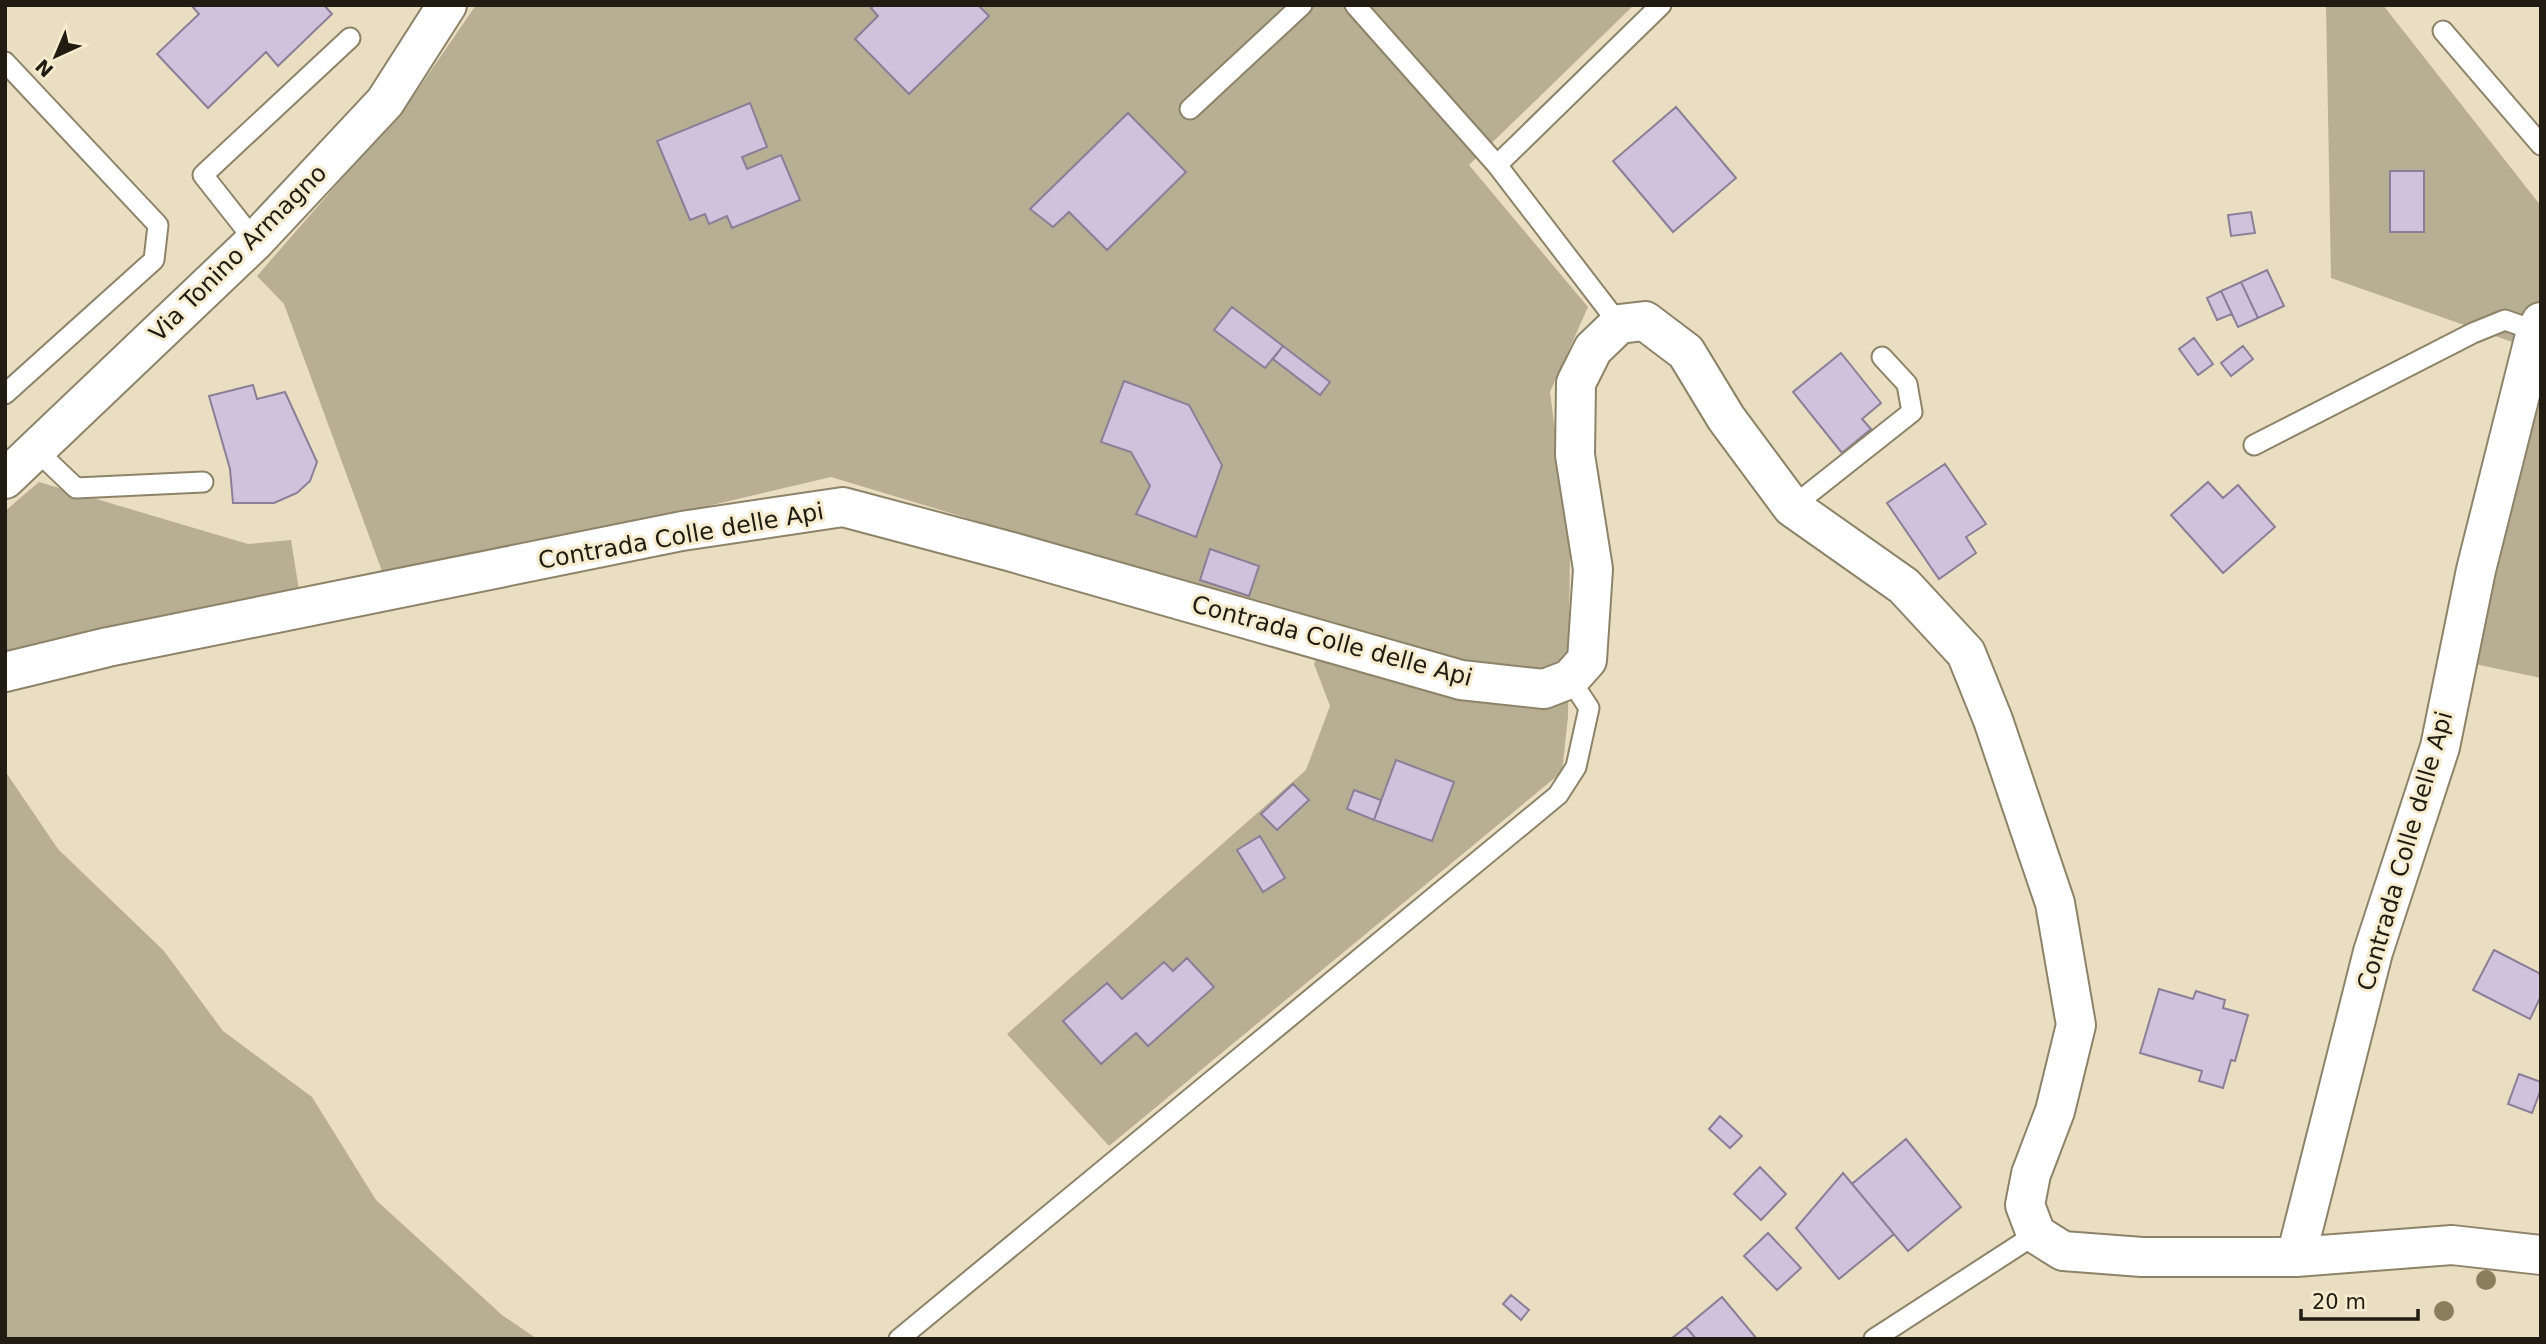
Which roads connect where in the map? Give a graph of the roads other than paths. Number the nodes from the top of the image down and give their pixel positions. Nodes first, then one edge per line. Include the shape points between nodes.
1 (447, 5) edge
2 (1301, 5) edge
3 (1355, 5) edge
4 (1661, 5) edge
5 (2443, 32) dead end
6 (350, 38) dead end
7 (5, 61) edge
8 (1190, 109) dead end
9 (2541, 145) edge
10 (1497, 165) junction
11 (255, 242) junction
12 (1619, 324) junction
13 (2538, 327) edge
14 (1882, 356) dead end
15 (5, 394) edge
16 (2254, 445) dead end
17 (36, 450) junction
18 (5, 480) edge
19 (203, 482) dead end
20 (1792, 507) junction
21 (5, 672) edge
22 (1570, 679) junction
23 (2036, 1234) junction
24 (2541, 1255) edge
25 (2296, 1257) junction
26 (899, 1339) edge
27 (1874, 1339) edge

1 - 11 street, Via Tonino Armagno via 385,102
2 - 8 lane
3 - 10 lane
4 - 10 lane
5 - 9 lane
6 - 11 lane via 203,175
7 - 15 lane via 158,225 154,260
10 - 12 lane
11 - 17 street, Via Tonino Armagno
12 - 20 street via 1645,321 1686,352 1726,418
12 - 22 street via 1593,348 1576,383 1574,455 1593,569 1587,660
13 - 16 lane via 2505,320 2484,328
13 - 25 street, Contrada Colle delle Api via 2476,570 2440,747 2373,952
14 - 20 lane via 1908,384 1912,412
17 - 18 street, Via Tonino Armagno
17 - 19 lane via 76,488
20 - 23 street via 1904,586 1966,653 2029,825 2055,903 2076,1025 2025,1205
21 - 22 street, Contrada Colle delle Api via 668,534 844,507 1461,680 1544,689
22 - 26 lane via 1589,708 1576,767 1558,795
23 - 25 street via 2063,1251 2142,1257
23 - 27 lane
24 - 25 street via 2452,1245

